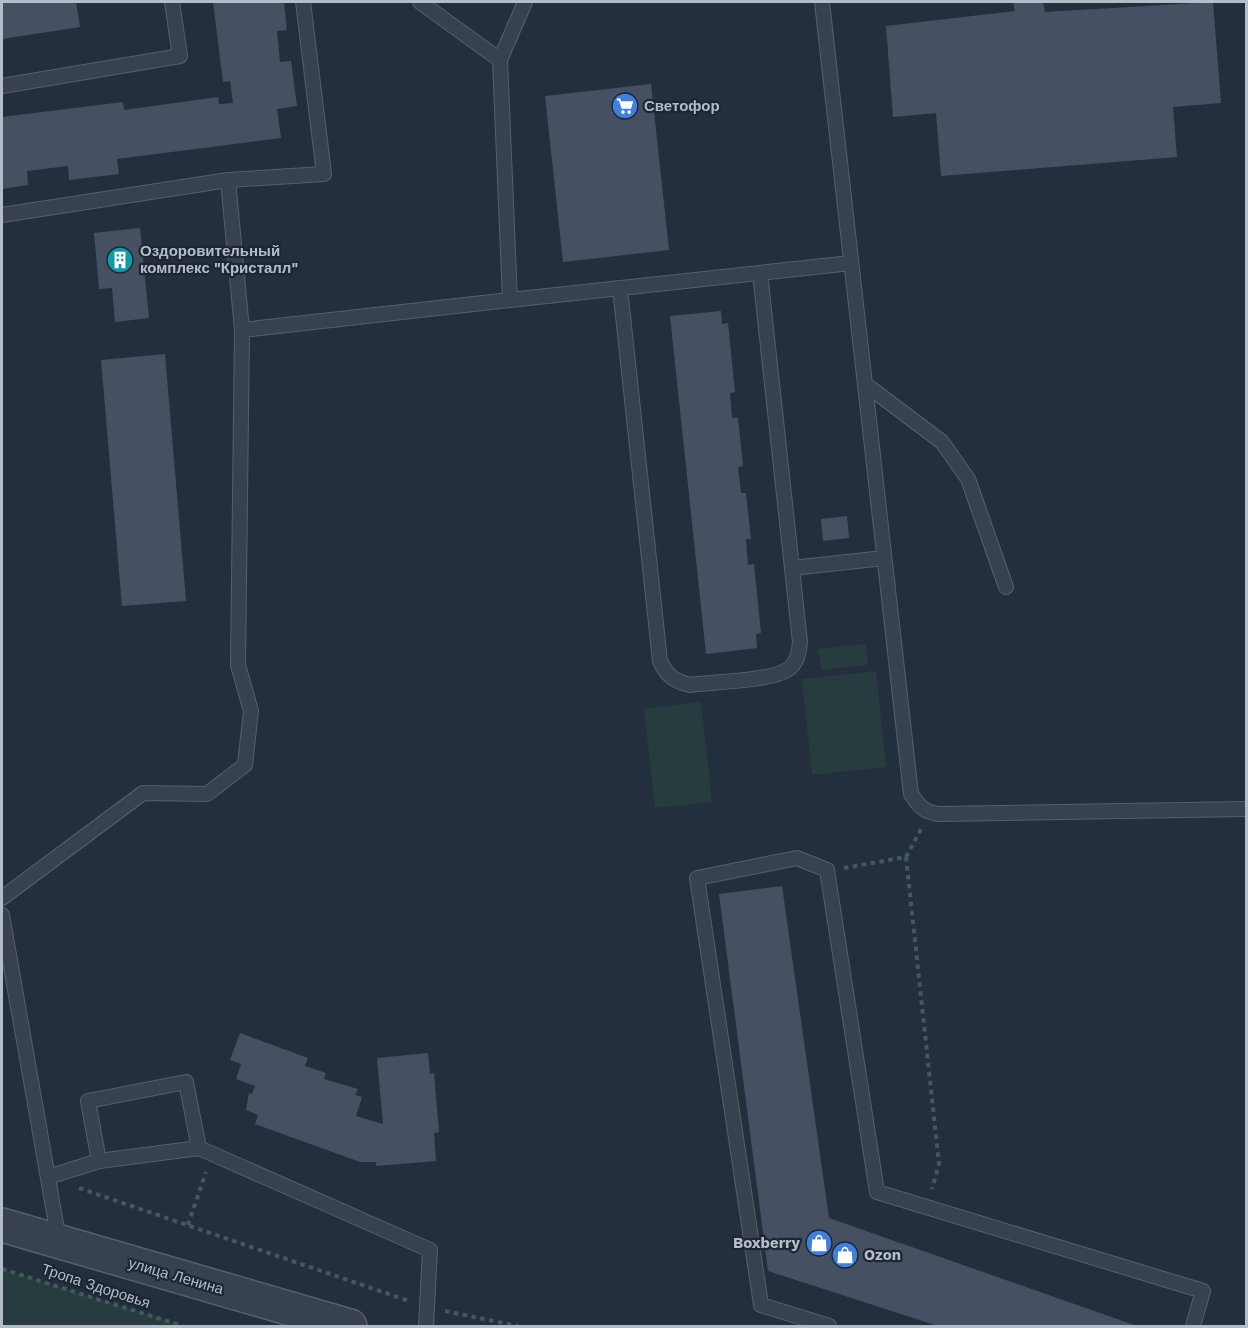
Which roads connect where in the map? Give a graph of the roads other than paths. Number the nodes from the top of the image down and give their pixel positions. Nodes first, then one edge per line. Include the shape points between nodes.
1 (172, 2) edge
2 (303, 2) edge
3 (420, 2) edge
4 (525, 2) edge
5 (822, 2) edge
6 (500, 60) junction
7 (2, 86) edge
8 (228, 180) junction
9 (2, 214) edge
10 (851, 263) junction
11 (760, 273) junction
12 (620, 288) junction
13 (510, 300) junction
14 (242, 330) junction
15 (865, 384) junction
16 (885, 558) junction
17 (792, 568) junction
18 (1006, 587) dead end
19 (1246, 809) edge
20 (2, 898) edge
21 (2, 915) edge
22 (199, 1148) junction
23 (99, 1161) junction
24 (48, 1178) junction
25 (2, 1225) edge
26 (60, 1243) junction
27 (350, 1326) edge
28 (426, 1326) edge
29 (830, 1326) edge
30 (1193, 1326) edge

1 - 7 lane via 180,56
2 - 8 lane via 324,174
3 - 6 lane
4 - 6 lane
5 - 10 lane
6 - 13 lane
8 - 9 lane
8 - 14 lane
10 - 11 lane
10 - 15 lane
11 - 12 lane
11 - 17 lane
12 - 13 lane
12 - 17 lane via 660,661 666,674 690,685 773,675 788,669 799,656 800,642
13 - 14 lane
14 - 20 lane via 238,665 251,711 245,765 207,794 143,793
15 - 16 lane
15 - 18 lane via 942,442 968,479
16 - 17 lane
16 - 19 lane via 911,794 928,813
21 - 24 lane
22 - 23 lane
22 - 23 lane via 186,1082 88,1101
22 - 28 lane via 430,1250
23 - 24 lane
24 - 26 lane
25 - 26 street, улица Ленина
26 - 27 street, улица Ленина
29 - 30 lane via 761,1305 697,878 797,858 827,870 877,1192 1203,1291

